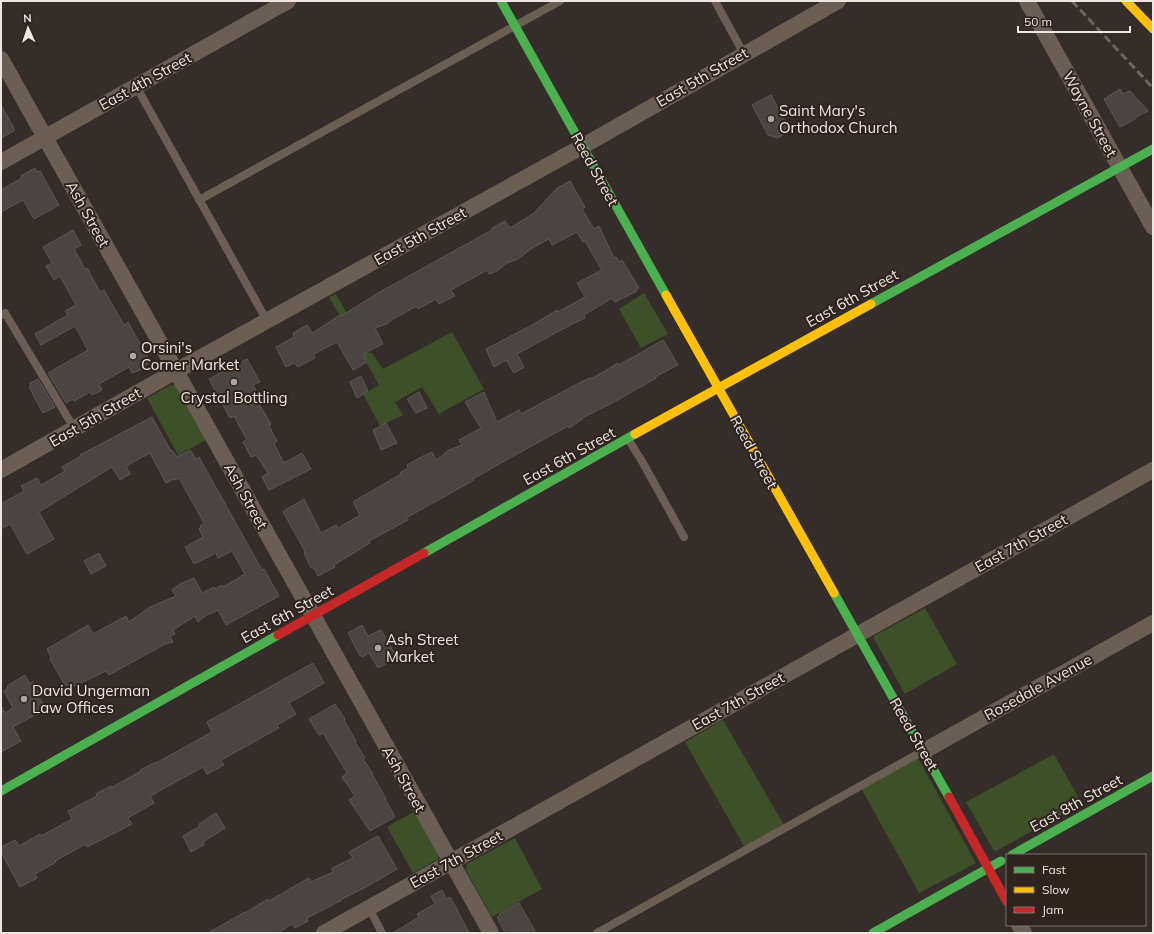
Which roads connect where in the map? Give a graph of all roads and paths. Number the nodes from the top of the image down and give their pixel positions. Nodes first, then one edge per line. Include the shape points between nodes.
1 (288, 1) edge
2 (501, 1) edge
3 (560, 1) edge
4 (715, 1) edge
5 (838, 1) edge
6 (1026, 1) edge
7 (1126, 1) edge
8 (515, 26) junction
9 (1153, 29) edge
10 (744, 54) junction
11 (1, 59) edge
12 (136, 86) junction
13 (45, 137) junction
14 (582, 146) junction
15 (1153, 149) edge
16 (1, 162) edge
17 (1120, 167) junction
18 (199, 200) junction
19 (1153, 227) edge
20 (1, 315) edge
21 (267, 321) junction
22 (176, 371) junction
23 (718, 388) junction
24 (74, 428) junction
25 (628, 439) junction
26 (1, 470) edge
27 (1153, 470) edge
28 (684, 537) dead end
29 (314, 615) junction
30 (1153, 623) edge
31 (856, 634) junction
32 (924, 751) junction
33 (1153, 776) edge
34 (1, 791) edge
35 (1014, 854) edge
36 (1006, 859) edge
37 (451, 862) junction
38 (988, 868) junction
39 (1006, 900) edge
40 (369, 908) junction
41 (324, 933) edge
42 (382, 933) edge
43 (491, 933) edge
44 (597, 933) edge
45 (873, 933) edge

1 - 12 street, East 4th Street
2 - 8 main road, Reed Street
3 - 8 lane
4 - 10 lane
5 - 10 street, East 5th Street
6 - 17 street, Wayne Street
7 - 9 main road
8 - 14 main road, Reed Street
8 - 18 lane
10 - 14 street, East 5th Street
11 - 13 street, Ash Street
12 - 13 street, East 4th Street
12 - 18 lane
13 - 16 street, East 4th Street
13 - 22 street, Ash Street
14 - 21 street, East 5th Street
14 - 23 main road, Reed Street
15 - 17 main road, East 6th Street
17 - 19 street, Wayne Street
17 - 23 main road, East 6th Street
18 - 21 lane
20 - 24 lane via 5,313
21 - 22 street, East 5th Street
22 - 24 street, East 5th Street
22 - 29 street, Ash Street
23 - 25 main road, East 6th Street
23 - 31 main road, Reed Street
24 - 26 street, East 5th Street
25 - 28 lane
25 - 29 main road, East 6th Street
27 - 31 street, East 7th Street
29 - 34 main road, East 6th Street
29 - 37 street, Ash Street
30 - 32 street, Rosedale Avenue
31 - 32 main road, Reed Street
31 - 37 street, East 7th Street
32 - 38 main road, Reed Street
32 - 44 lane
33 - 35 main road, East 8th Street
36 - 38 main road
37 - 40 street, East 7th Street
37 - 43 street, Ash Street
38 - 39 main road, Reed Street
38 - 45 main road
40 - 41 street, East 7th Street
40 - 42 lane

